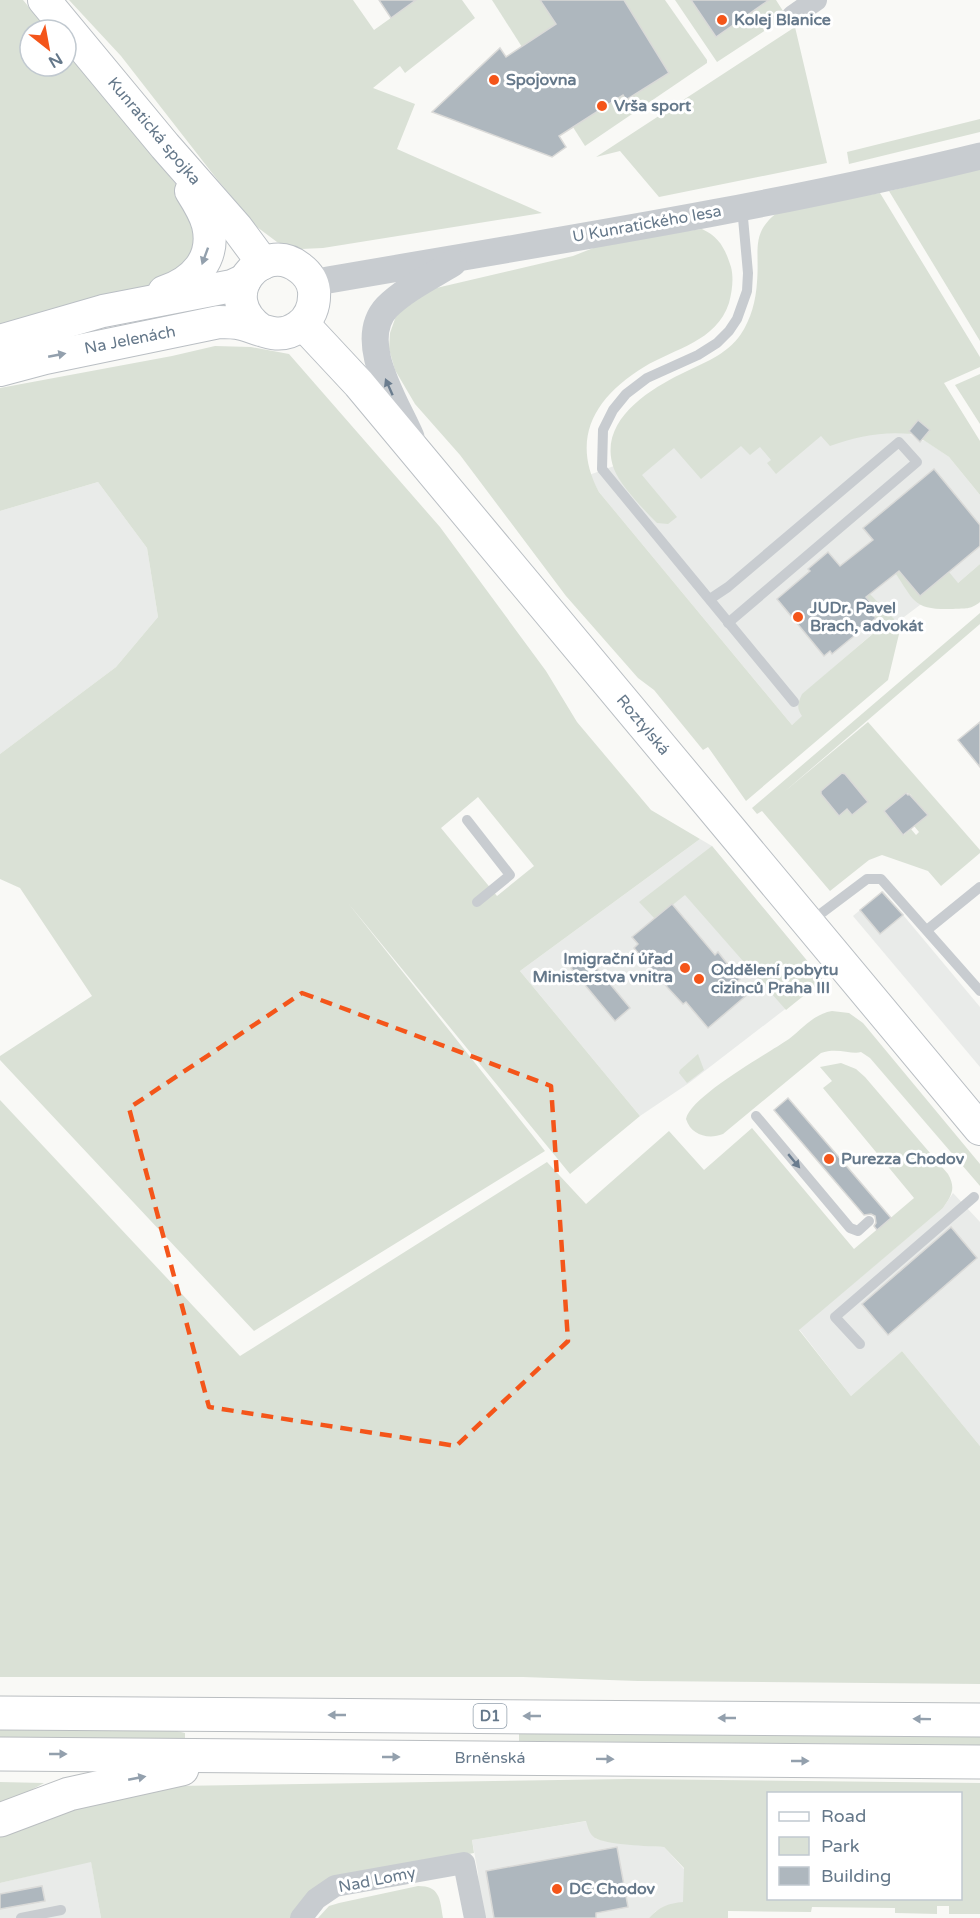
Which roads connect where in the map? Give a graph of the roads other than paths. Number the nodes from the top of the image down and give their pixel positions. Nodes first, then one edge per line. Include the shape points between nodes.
1 (44, 0) edge
2 (816, 0) edge
3 (793, 16) dead end
4 (165, 146) junction
5 (980, 156) edge
6 (742, 207) junction
7 (464, 256) junction
8 (253, 272) junction
9 (311, 283) junction
10 (103, 310) junction
11 (303, 324) junction
12 (261, 330) junction
13 (0, 341) edge
14 (0, 370) edge
15 (422, 460) junction
16 (710, 599) junction
17 (728, 624) junction
18 (794, 702) dead end
19 (466, 820) dead end
20 (980, 887) edge
21 (477, 902) dead end
22 (808, 923) junction
23 (927, 930) junction
24 (980, 991) edge
25 (756, 1116) dead end
26 (980, 1129) edge
27 (974, 1197) dead end
28 (869, 1221) dead end
29 (860, 1344) dead end
30 (0, 1713) edge
31 (980, 1720) edge
32 (0, 1754) edge
33 (249, 1756) junction
34 (980, 1762) edge
35 (0, 1820) edge
36 (62, 1910) dead end
37 (21, 1918) edge
38 (301, 1918) edge
39 (475, 1918) edge

1 - 4 main road, Kunratická spojka
2 - 3 street
4 - 8 main road, Kunratická spojka via 257,255
4 -> 10 main road via 208,225 206,256 194,276 179,287
5 - 6 street, U Kunratického lesa
6 - 7 street, U Kunratického lesa
6 - 16 lane via 748,273 747,291 737,319 717,343 647,378 626,394 603,430 601,447 602,469
7 - 9 street, U Kunratického lesa
15 -> 7 street via 377,359 376,330 388,306
8 - 9 main road, Na Jelenách via 274,260 286,261 298,266
8 - 10 main road, Na Jelenách via 232,286
8 - 12 main road via 241,291 241,303 251,324
9 - 11 main road via 315,299
10 - 13 main road, Na Jelenách
11 - 12 main road, Na Jelenách via 284,334
11 - 15 main road, Roztylská
14 -> 12 main road, Na Jelenách via 219,322
15 - 22 main road, Roztylská
16 - 17 lane
16 - 17 lane via 900,442 916,462
17 - 18 lane
19 - 21 lane via 510,875
20 - 23 lane
22 - 23 lane via 867,879 881,879
22 - 26 main road, Roztylská
23 - 24 lane
25 -> 28 lane via 850,1228 858,1231
27 - 29 lane via 835,1317
31 -> 30 highway, D1
32 -> 33 highway, Brněnská
33 -> 34 highway, Brněnská
35 -> 33 highway via 100,1785
36 - 37 lane
38 - 39 street, Nad Lomy via 316,1899 335,1886 464,1863

